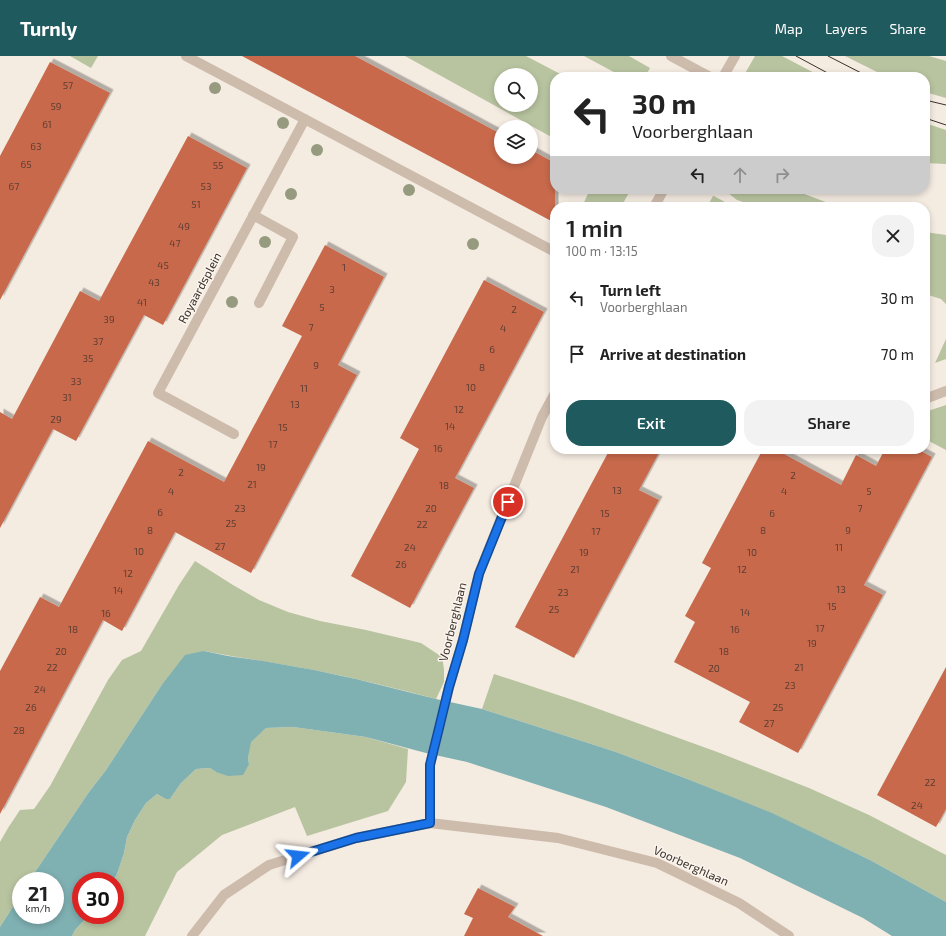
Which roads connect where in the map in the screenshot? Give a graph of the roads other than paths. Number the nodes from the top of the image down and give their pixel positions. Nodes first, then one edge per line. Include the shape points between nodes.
1 (186, 56) edge
2 (671, 56) edge
3 (735, 56) edge
4 (701, 72) edge
5 (726, 72) edge
6 (305, 119) junction
7 (253, 215) junction
8 (550, 249) edge
9 (259, 303) dead end
10 (946, 391) edge
11 (930, 397) edge
12 (550, 402) edge
13 (234, 434) dead end
14 (430, 823) junction
15 (192, 936) edge
16 (790, 936) edge

1 - 6 street
2 - 4 street
3 - 5 street
6 - 7 street, Royaardsplein
6 - 8 street
7 - 9 street via 293,237
7 - 13 street, Royaardsplein via 158,393
10 - 11 street
12 - 14 street, Voorberghlaan via 479,574 430,765
14 - 15 street, Voorberghlaan via 356,838 269,865 224,895
14 - 16 street, Voorberghlaan via 558,838 657,863 739,903

